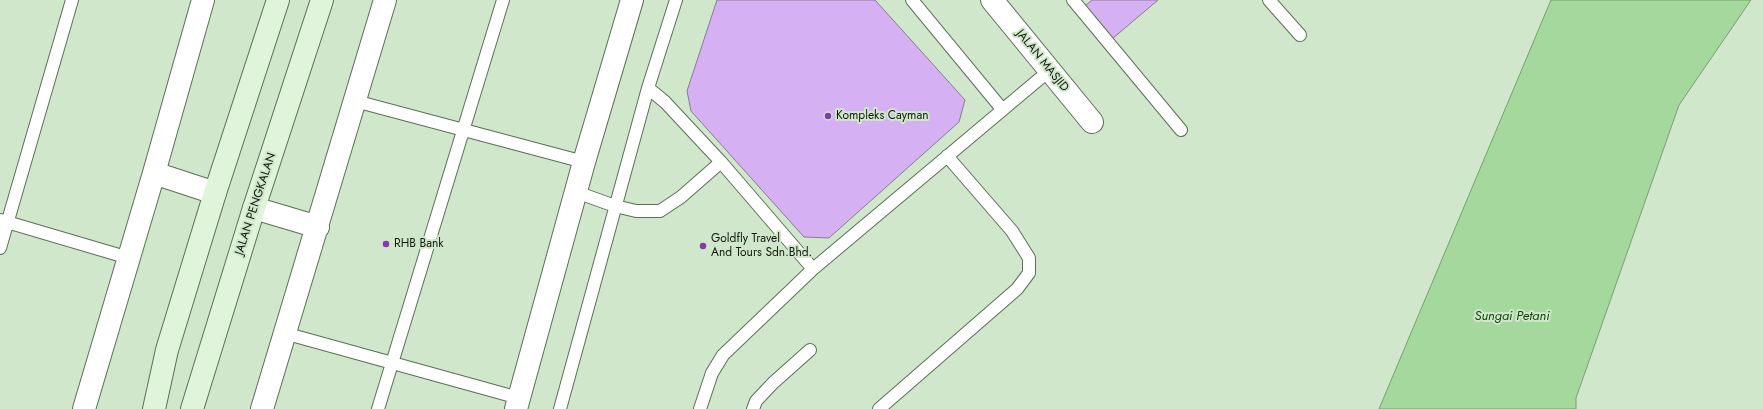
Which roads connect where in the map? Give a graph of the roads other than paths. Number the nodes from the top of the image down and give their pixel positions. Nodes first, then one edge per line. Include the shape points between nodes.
1 (72, 0) edge
2 (203, 0) edge
3 (278, 0) edge
4 (322, 0) edge
5 (385, 0) edge
6 (503, 0) edge
7 (632, 0) edge
8 (676, 0) edge
9 (912, 0) edge
10 (992, 0) edge
11 (1073, 0) edge
12 (1269, 0) edge
13 (1300, 35) dead end
14 (1050, 70) junction
15 (648, 88) junction
16 (355, 101) junction
17 (1002, 109) junction
18 (1092, 122) dead end
19 (463, 130) junction
20 (1182, 130) dead end
21 (947, 156) junction
22 (584, 162) junction
23 (721, 162) junction
24 (154, 173) junction
25 (576, 192) junction
26 (215, 193) junction
27 (616, 206) junction
28 (254, 208) junction
29 (3, 221) edge
30 (318, 227) junction
31 (0, 248) edge
32 (129, 258) junction
33 (813, 269) junction
34 (284, 333) junction
35 (810, 350) dead end
36 (392, 362) junction
37 (518, 403) edge
38 (84, 409) edge
39 (154, 409) edge
40 (192, 409) edge
41 (262, 409) edge
42 (378, 409) edge
43 (560, 409) edge
44 (700, 409) edge
45 (753, 409) edge
46 (879, 409) edge

1 - 29 lane
2 - 24 street
3 - 26 main road
4 - 28 main road, JALAN PENGKALAN
5 - 16 street
6 - 19 lane
7 - 22 street
8 - 15 lane
9 - 17 lane
10 - 14 street, JALAN MASJID
11 - 20 lane
12 - 13 lane
14 - 17 lane
14 - 18 street, JALAN MASJID
15 - 23 lane via 665,102
15 - 27 lane
16 - 19 lane
16 - 30 street
17 - 21 lane
19 - 22 lane
19 - 36 lane
21 - 33 lane
21 - 46 lane via 1012,231 1029,258 1028,273 1017,289
22 - 25 street
23 - 27 lane via 681,197 660,210 636,211
23 - 33 lane
24 - 26 street
24 - 32 street
25 - 27 lane
25 - 37 street
26 - 39 main road via 167,350
27 - 43 lane
28 - 30 street
28 - 40 main road, JALAN PENGKALAN
29 - 31 lane
29 - 32 lane
30 - 34 street
32 - 38 street
33 - 44 lane via 723,355 712,373
34 - 36 lane
34 - 41 street
35 - 45 lane via 773,383 756,401
36 - 37 lane
36 - 42 lane

